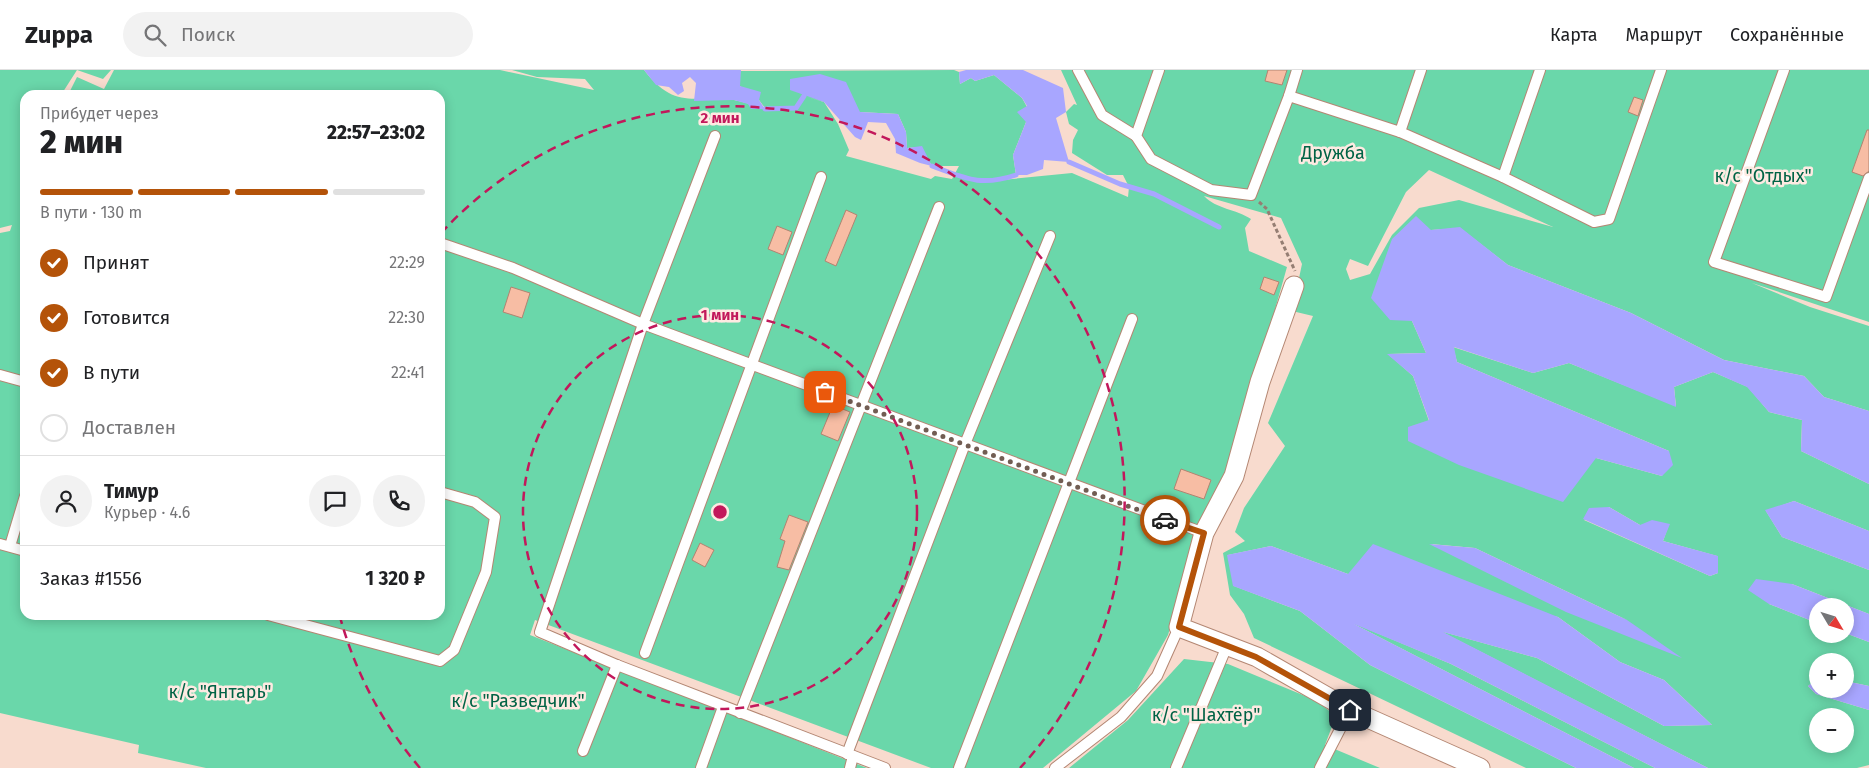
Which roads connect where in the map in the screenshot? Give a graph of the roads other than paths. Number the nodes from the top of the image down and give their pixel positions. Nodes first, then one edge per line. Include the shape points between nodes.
1 (1078, 70) edge
2 (1159, 70) edge
3 (1297, 70) edge
4 (1421, 70) edge
5 (1540, 70) edge
6 (1661, 70) edge
7 (1784, 70) edge
8 (1289, 96) junction
9 (1400, 132) junction
10 (715, 136) dead end
11 (1136, 136) junction
12 (821, 177) dead end
13 (1503, 177) junction
14 (1869, 178) edge
15 (939, 207) dead end
16 (1050, 236) dead end
17 (445, 245) edge
18 (1294, 286) road end
19 (1132, 319) dead end
20 (644, 324) junction
21 (751, 364) junction
22 (0, 375) edge
23 (20, 381) edge
24 (862, 406) junction
25 (965, 444) junction
26 (1069, 483) junction
27 (445, 493) edge
28 (20, 508) edge
29 (1204, 533) junction
30 (5, 545) edge
31 (20, 549) edge
32 (287, 620) edge
33 (1179, 627) junction
34 (1227, 646) junction
35 (646, 653) dead end
36 (617, 665) junction
37 (723, 707) junction
38 (1350, 710) junction
39 (740, 713) junction
40 (583, 751) dead end
41 (850, 755) junction
42 (1471, 766) edge
43 (701, 768) edge
44 (850, 768) edge
45 (885, 768) edge
46 (959, 768) edge
47 (1055, 768) edge
48 (1176, 768) edge
49 (1320, 768) edge

1 - 11 lane via 1102,115
2 - 11 lane
3 - 8 lane
4 - 9 lane
5 - 13 lane
6 - 13 lane via 1609,219 1594,222
7 - 14 lane via 1714,262 1826,298
8 - 9 lane
8 - 11 lane via 1251,195 1211,190 1151,159
9 - 13 lane
10 - 20 lane
12 - 21 lane
15 - 24 lane
16 - 25 lane
17 - 20 lane via 513,268
18 - 29 street via 1260,382 1234,476
19 - 26 lane
20 - 21 lane
20 - 36 lane via 540,632
21 - 24 lane
21 - 35 lane
22 - 23 lane
24 - 25 lane
24 - 39 lane
25 - 26 lane
25 - 41 lane
26 - 29 lane
26 - 46 lane
27 - 32 lane via 475,502 495,517 486,572 454,650 440,660
28 - 30 lane
29 - 33 street
30 - 31 lane
33 - 34 street
33 - 47 lane via 1157,676 1121,717
34 - 38 street via 1256,657
34 - 48 lane
36 - 37 lane
36 - 40 lane
37 - 39 lane
37 - 43 lane
38 - 42 street
38 - 49 lane
39 - 41 lane
41 - 44 lane
41 - 45 lane

